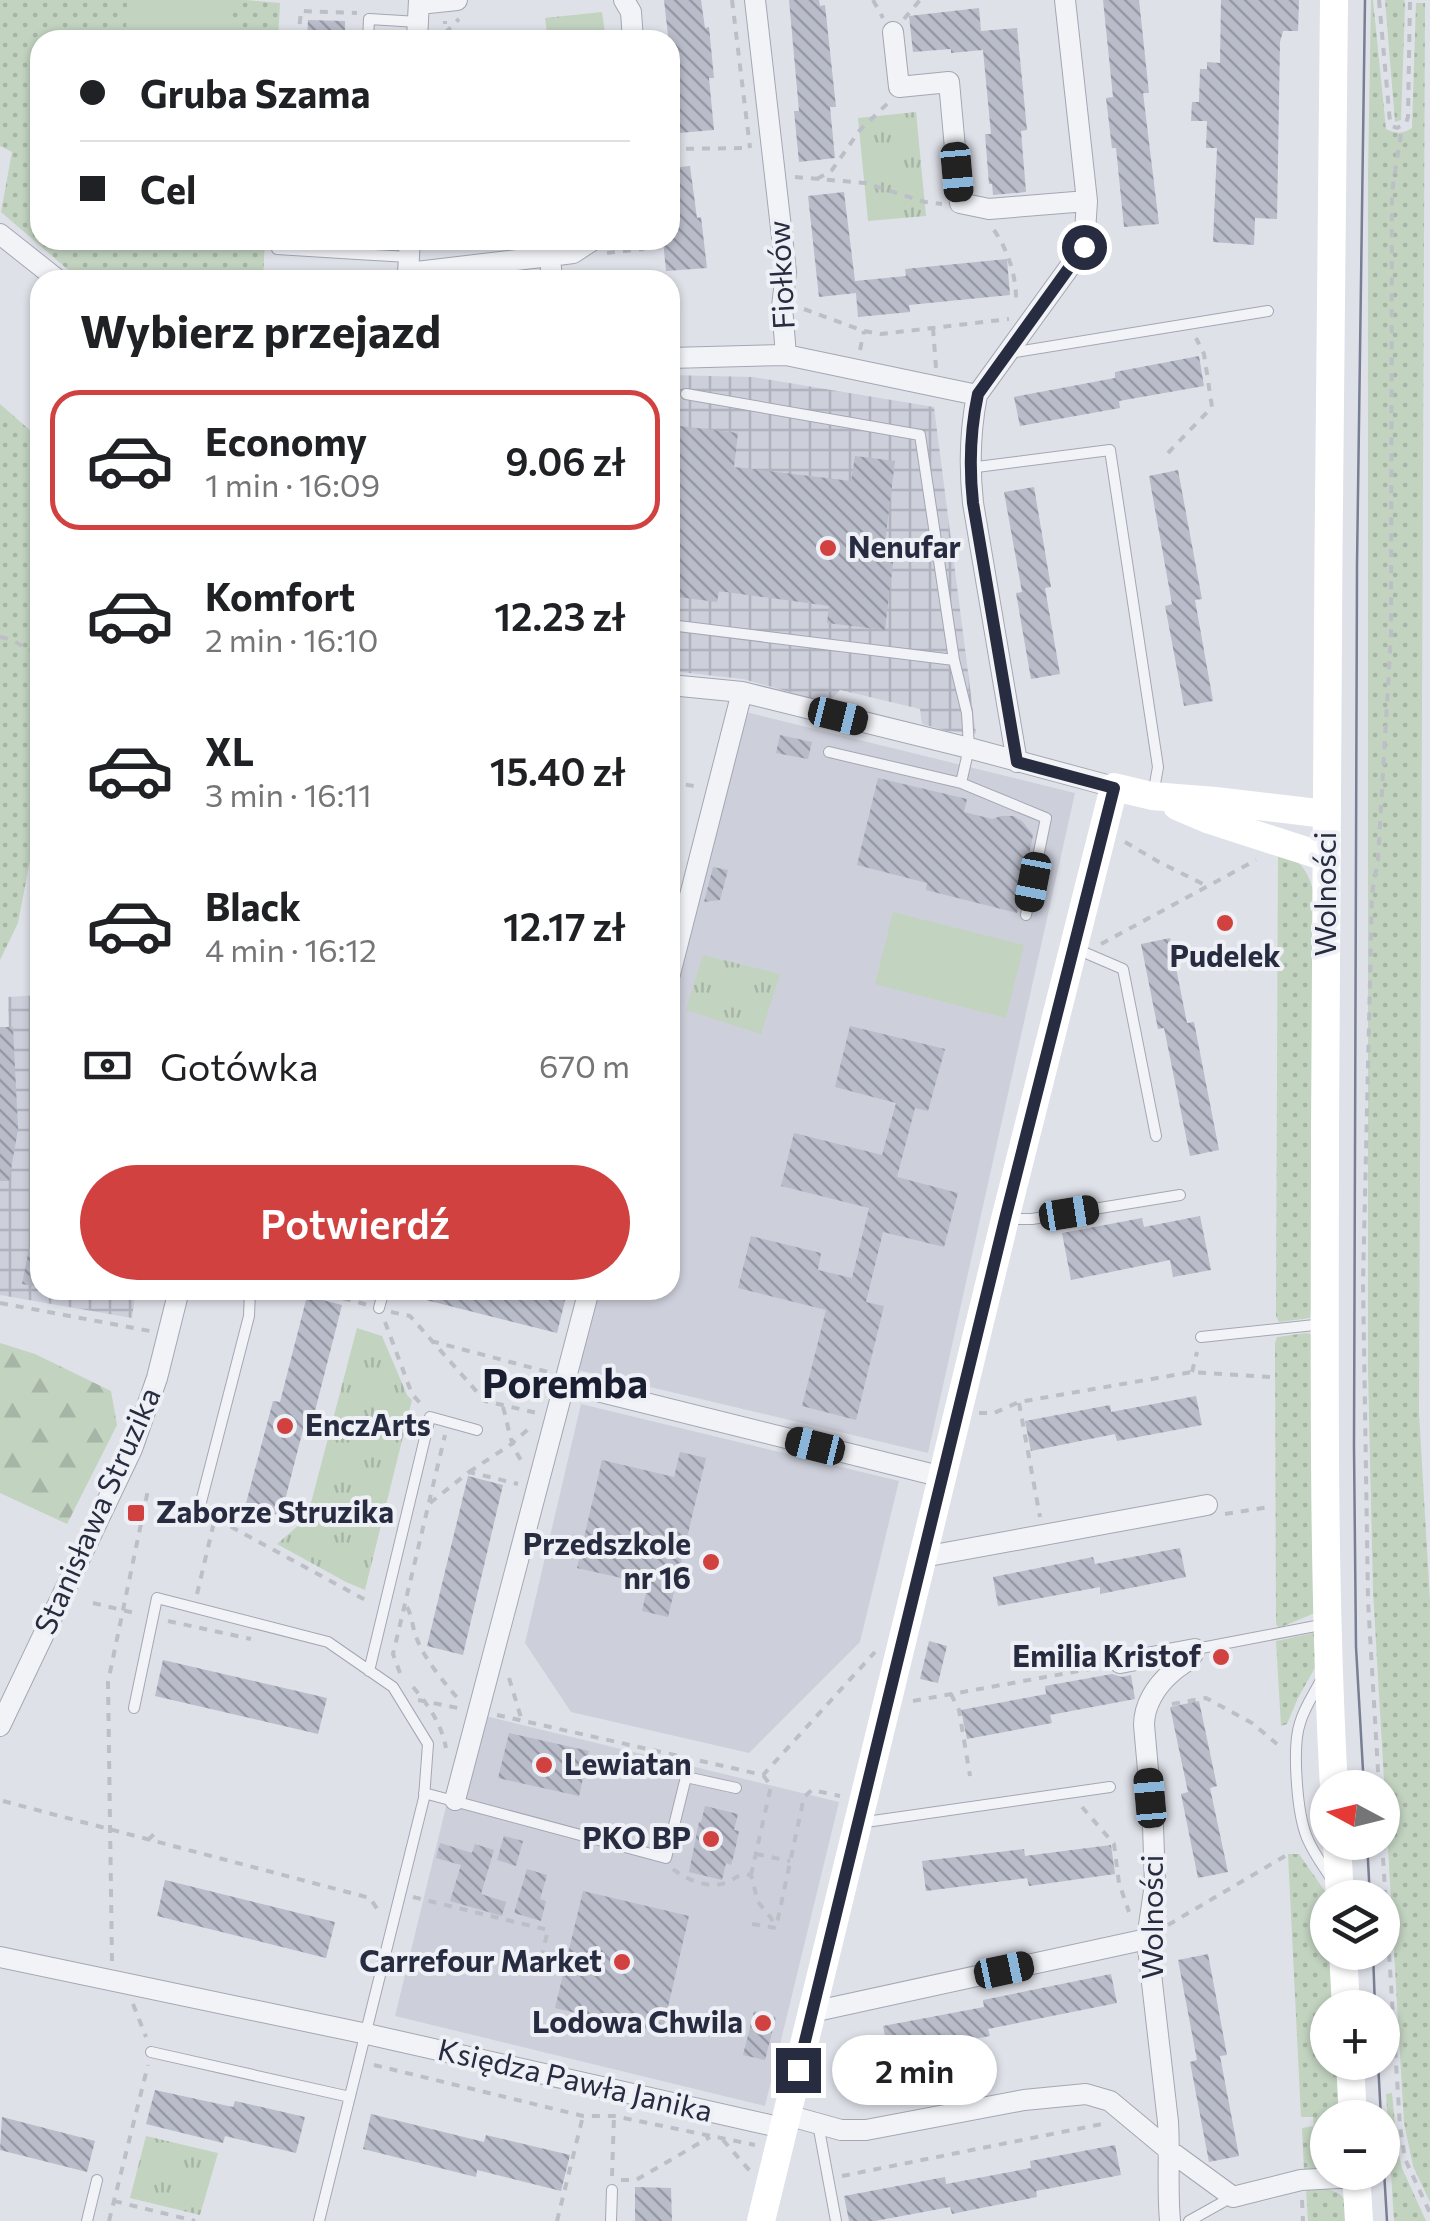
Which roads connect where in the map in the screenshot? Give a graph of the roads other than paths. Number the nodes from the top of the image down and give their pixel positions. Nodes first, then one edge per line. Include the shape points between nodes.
1 (624, 0) edge
2 (756, 0) edge
3 (1065, 0) edge
4 (1334, 0) edge
5 (451, 6) edge
6 (418, 16) edge
7 (368, 30) edge
8 (633, 30) edge
9 (893, 32) dead end
10 (1087, 201) junction
11 (0, 234) edge
12 (293, 250) edge
13 (357, 250) edge
14 (399, 250) edge
15 (578, 250) edge
16 (357, 254) junction
17 (550, 256) junction
18 (45, 270) edge
19 (433, 270) edge
20 (551, 270) edge
21 (1268, 311) dead end
22 (1009, 353) junction
23 (786, 355) junction
24 (680, 358) edge
25 (686, 394) dead end
26 (978, 394) junction
27 (970, 468) junction
28 (680, 625) edge
29 (954, 660) junction
30 (680, 686) edge
31 (742, 692) junction
32 (969, 748) junction
33 (830, 752) dead end
34 (1017, 762) junction
35 (961, 782) junction
36 (1114, 788) junction
37 (1152, 796) junction
38 (1326, 814) junction
39 (1326, 857) junction
40 (1026, 915) dead end
41 (680, 935) edge
42 (1079, 950) junction
43 (1156, 1136) dead end
44 (1180, 1195) dead end
45 (1005, 1219) junction
46 (177, 1300) edge
47 (250, 1300) edge
48 (382, 1300) edge
49 (586, 1300) edge
50 (380, 1308) road end
51 (1325, 1324) junction
52 (1202, 1337) road end
53 (566, 1380) junction
54 (477, 1430) dead end
55 (943, 1477) junction
56 (200, 1502) dead end
57 (1207, 1504) dead end
58 (923, 1557) junction
59 (1327, 1624) junction
60 (1195, 1649) junction
61 (1120, 1663) road end
62 (1328, 1666) junction
63 (369, 1671) junction
64 (134, 1708) dead end
65 (0, 1726) edge
66 (1333, 1770) edge
67 (1110, 1787) dead end
68 (736, 1788) dead end
69 (424, 1793) junction
70 (455, 1800) junction
71 (858, 1823) junction
72 (1331, 1880) edge
73 (1147, 1939) junction
74 (0, 1957) edge
75 (812, 2012) junction
76 (367, 2034) junction
77 (151, 2052) road end
78 (350, 2098) junction
79 (785, 2121) junction
80 (818, 2123) junction
81 (1170, 2151) junction
82 (1310, 2179) edge
83 (97, 2180) dead end
84 (612, 2190) dead end
85 (1357, 2190) edge
86 (1233, 2196) junction
87 (87, 2221) edge
88 (319, 2221) edge
89 (611, 2221) edge
90 (761, 2221) edge
91 (836, 2221) edge
92 (1170, 2221) edge
93 (1189, 2221) edge
94 (1359, 2221) edge

1 - 8 street
2 - 23 street, Fiołków via 786,272
3 - 10 street
4 - 38 street, Wolności
5 - 6 street
6 - 7 lane via 369,19
9 - 10 street via 899,87 949,82 969,205
10 - 22 street via 1084,247
11 - 18 street
12 - 16 lane
13 - 16 lane
14 - 16 lane
15 - 17 street
17 - 19 street
17 - 20 street
21 - 22 lane
22 - 26 street
23 - 24 street
23 - 26 street, Fiołków
25 - 29 lane via 920,435
26 - 27 street
27 - 34 street
27 - 37 lane via 1110,450 1158,767
28 - 29 lane
29 - 32 lane
30 - 31 street
31 - 32 street
31 - 41 street
32 - 34 street
32 - 35 lane
33 - 35 lane
34 - 36 street
35 - 40 lane via 1046,818
36 - 37 street
36 - 42 street
37 - 38 street
37 - 39 street
38 - 39 street, Wolności
39 - 51 street, Wolności
42 - 43 lane via 1123,969
42 - 45 street
44 - 45 lane
45 - 55 street
46 - 65 street, Stanisława Struzika via 132,1449
47 - 56 lane
48 - 50 lane
49 - 53 street
51 - 52 lane
51 - 59 street, Wolności
53 - 55 street
53 - 70 street
54 - 63 lane via 430,1417
55 - 58 street
57 - 58 street
58 - 71 street
59 - 60 lane
59 - 62 street, Wolności
60 - 61 street
60 - 73 street, Wolności via 1168,1674 1144,1712 1155,1884
62 - 66 street, Wolności
62 - 72 lane via 1296,1744 1306,1836
63 - 64 lane via 328,1642 158,1598
63 - 69 lane via 393,1687 428,1744
67 - 71 lane
68 - 70 lane via 686,1778 666,1858
69 - 70 lane
69 - 76 lane
71 - 75 street
73 - 75 street
73 - 81 street, Wolności
74 - 76 street, Księdza Pawła Janika
75 - 79 street
76 - 78 lane
76 - 79 street, Księdza Pawła Janika
77 - 78 lane
78 - 88 lane
79 - 80 street, Księdza Pawła Janika
79 - 90 street
80 - 81 street, Księdza Pawła Janika via 866,2130 1086,2094 1110,2101
80 - 91 lane
81 - 86 street, Księdza Pawła Janika
81 - 92 street, Wolności
82 - 86 street
83 - 87 lane
84 - 89 lane
85 - 94 street
86 - 93 lane

